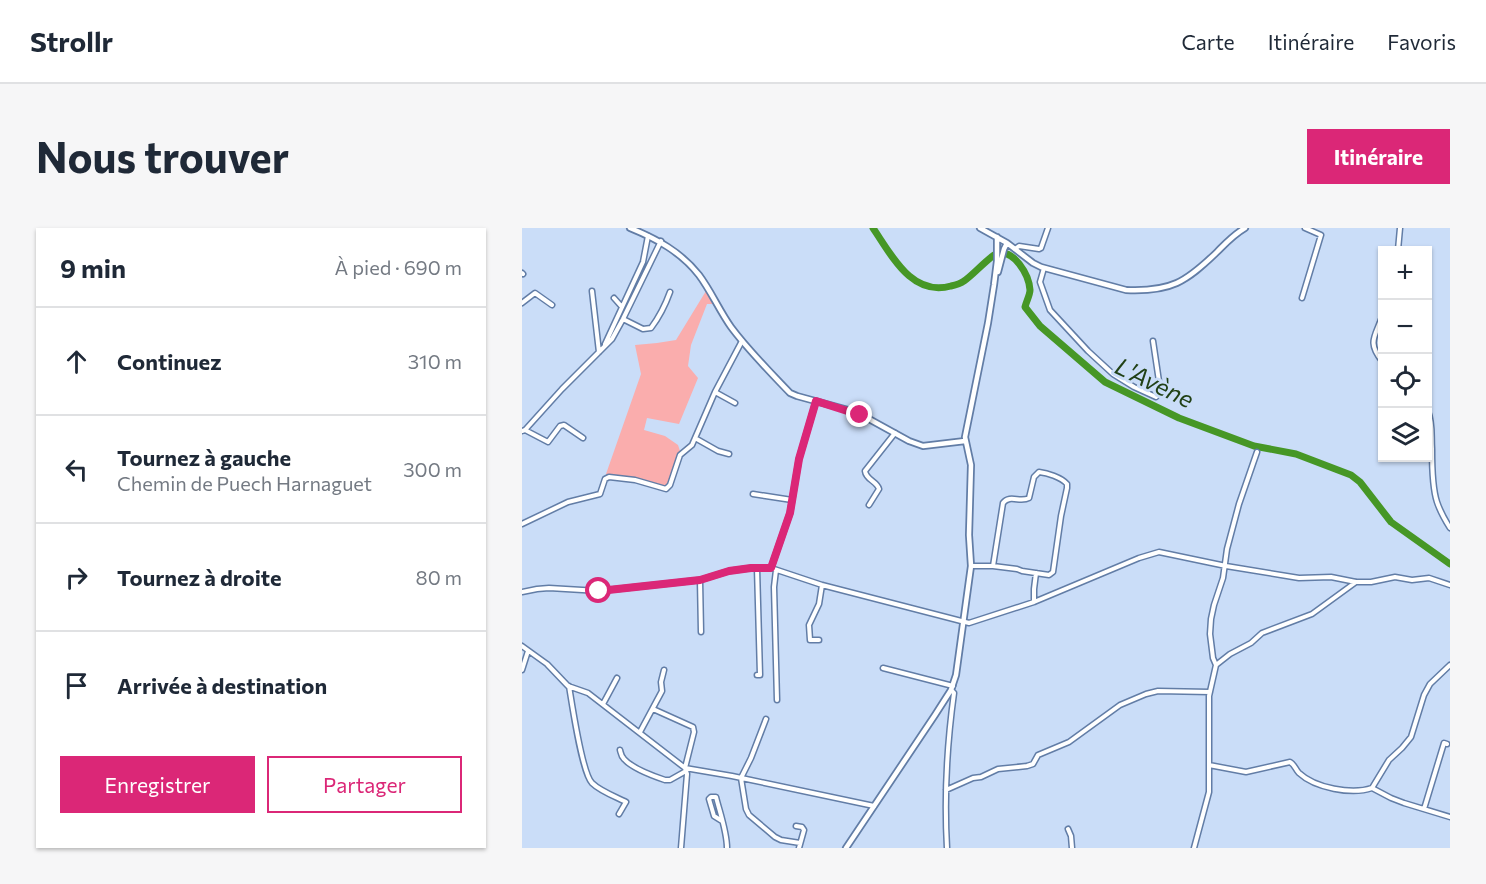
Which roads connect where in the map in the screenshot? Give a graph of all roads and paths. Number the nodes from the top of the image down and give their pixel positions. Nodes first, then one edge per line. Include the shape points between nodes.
1 (630, 228) edge
2 (980, 228) edge
3 (1048, 228) edge
4 (1245, 228) edge
5 (1305, 228) edge
6 (1400, 228) edge
7 (1236, 230) edge
8 (648, 236) junction
9 (997, 237) junction
10 (660, 241) junction
11 (1006, 246) junction
12 (1398, 246) edge
13 (1014, 249) junction
14 (999, 261) junction
15 (1044, 268) junction
16 (592, 291) dead end
17 (670, 292) dead end
18 (614, 298) dead end
19 (1302, 298) dead end
20 (522, 303) edge
21 (552, 305) dead end
22 (622, 307) junction
23 (623, 319) junction
24 (1378, 328) edge
25 (742, 341) junction
26 (1153, 341) dead end
27 (604, 348) junction
28 (599, 352) junction
29 (1378, 354) edge
30 (714, 392) junction
31 (816, 401) junction
32 (735, 403) dead end
33 (524, 430) edge
34 (895, 433) junction
35 (583, 438) dead end
36 (695, 438) junction
37 (965, 441) junction
38 (1257, 452) dead end
39 (729, 454) dead end
40 (1432, 457) edge
41 (753, 494) dead end
42 (792, 500) junction
43 (869, 505) dead end
44 (522, 524) edge
45 (1450, 528) edge
46 (971, 566) junction
47 (993, 566) junction
48 (1226, 566) junction
49 (757, 568) junction
50 (771, 568) junction
51 (777, 570) junction
52 (1036, 573) junction
53 (700, 580) junction
54 (1356, 582) junction
55 (822, 585) junction
56 (1450, 585) edge
57 (522, 592) edge
58 (1034, 602) junction
59 (963, 623) junction
60 (701, 632) dead end
61 (819, 640) dead end
62 (522, 646) edge
63 (528, 651) junction
64 (1216, 665) junction
65 (1450, 665) edge
66 (883, 668) dead end
67 (522, 670) edge
68 (664, 670) dead end
69 (757, 675) dead end
70 (617, 678) dead end
71 (568, 686) junction
72 (952, 688) junction
73 (1210, 692) junction
74 (777, 700) dead end
75 (603, 704) junction
76 (653, 709) junction
77 (766, 719) dead end
78 (640, 732) junction
79 (1447, 744) dead end
80 (620, 750) dead end
81 (1209, 765) junction
82 (685, 770) junction
83 (741, 778) junction
84 (1372, 788) junction
85 (946, 790) junction
86 (874, 806) junction
87 (1424, 809) junction
88 (619, 814) dead end
89 (1450, 817) edge
90 (722, 821) junction
91 (796, 826) dead end
92 (1068, 829) dead end
93 (799, 846) edge
94 (681, 848) edge
95 (727, 848) edge
96 (846, 848) edge
97 (946, 848) edge
98 (1072, 848) edge
99 (1194, 848) edge

1 - 8 street
2 - 9 street
3 - 13 street via 1041,248
4 - 7 street
5 - 19 street via 1321,235
6 - 12 street
7 - 15 street via 1194,273 1163,288 1126,290
8 - 10 street
8 - 22 street via 643,262
9 - 11 street
9 - 14 street
10 - 23 street
10 - 25 street via 699,275
11 - 13 street
11 - 14 street
13 - 15 street
14 - 37 street
15 - 26 street via 1040,282 1050,310 1113,374 1156,397 1160,388
16 - 28 street
17 - 23 street via 651,328 643,329
18 - 22 street
20 - 21 street via 535,292
22 - 27 street
23 - 27 street
24 - 29 street via 1373,338
25 - 30 street
25 - 31 street via 790,393
27 - 28 street
28 - 33 street
30 - 32 street
30 - 36 street
31 - 34 street via 852,411
31 - 42 street
33 - 35 street via 548,442 564,425
34 - 37 street via 922,446
34 - 43 street via 866,471 867,477 879,486
36 - 39 street
36 - 44 street via 680,455 666,489 609,477 600,494 568,502
37 - 46 street via 971,465
38 - 48 street via 1239,504
40 - 45 street via 1436,502
41 - 42 street
42 - 50 street
46 - 47 street
46 - 59 street
47 - 52 street
47 - 52 street via 1004,503 1029,498 1034,477 1043,472 1067,484 1053,572
48 - 54 street
48 - 58 street via 1158,552
48 - 64 street via 1210,619
49 - 50 street
49 - 53 street
49 - 69 street
50 - 51 street
51 - 55 street
51 - 74 street
52 - 58 street
53 - 57 street via 599,591 549,588
53 - 60 street
54 - 56 street via 1429,578
54 - 64 street via 1312,614 1262,633
55 - 59 street
55 - 61 street via 819,604 808,625 810,640
58 - 59 street
59 - 72 street
62 - 63 street
63 - 67 street
63 - 71 street
64 - 73 street
65 - 84 street via 1424,695 1412,738 1389,760
66 - 72 street
68 - 76 street via 662,691
70 - 75 street
71 - 75 street
71 - 88 street via 588,777 626,802
72 - 85 street
72 - 86 street
73 - 81 street
73 - 85 street via 1146,694 1119,705 1069,742 1038,755 1033,764 998,769
75 - 78 street
76 - 78 street
76 - 82 street via 693,727
77 - 83 street
78 - 82 street
79 - 87 street via 1444,743
80 - 82 street via 624,759 661,779 670,780
81 - 84 street via 1246,772 1290,762 1299,773 1328,788
81 - 99 street via 1209,792
82 - 83 street
82 - 94 street
83 - 86 street
83 - 93 street via 748,813 775,837
84 - 87 street
85 - 97 street
86 - 96 street
87 - 89 street
90 - 90 street via 716,797 711,797 714,816
90 - 95 street
91 - 93 street via 804,830
92 - 98 street

